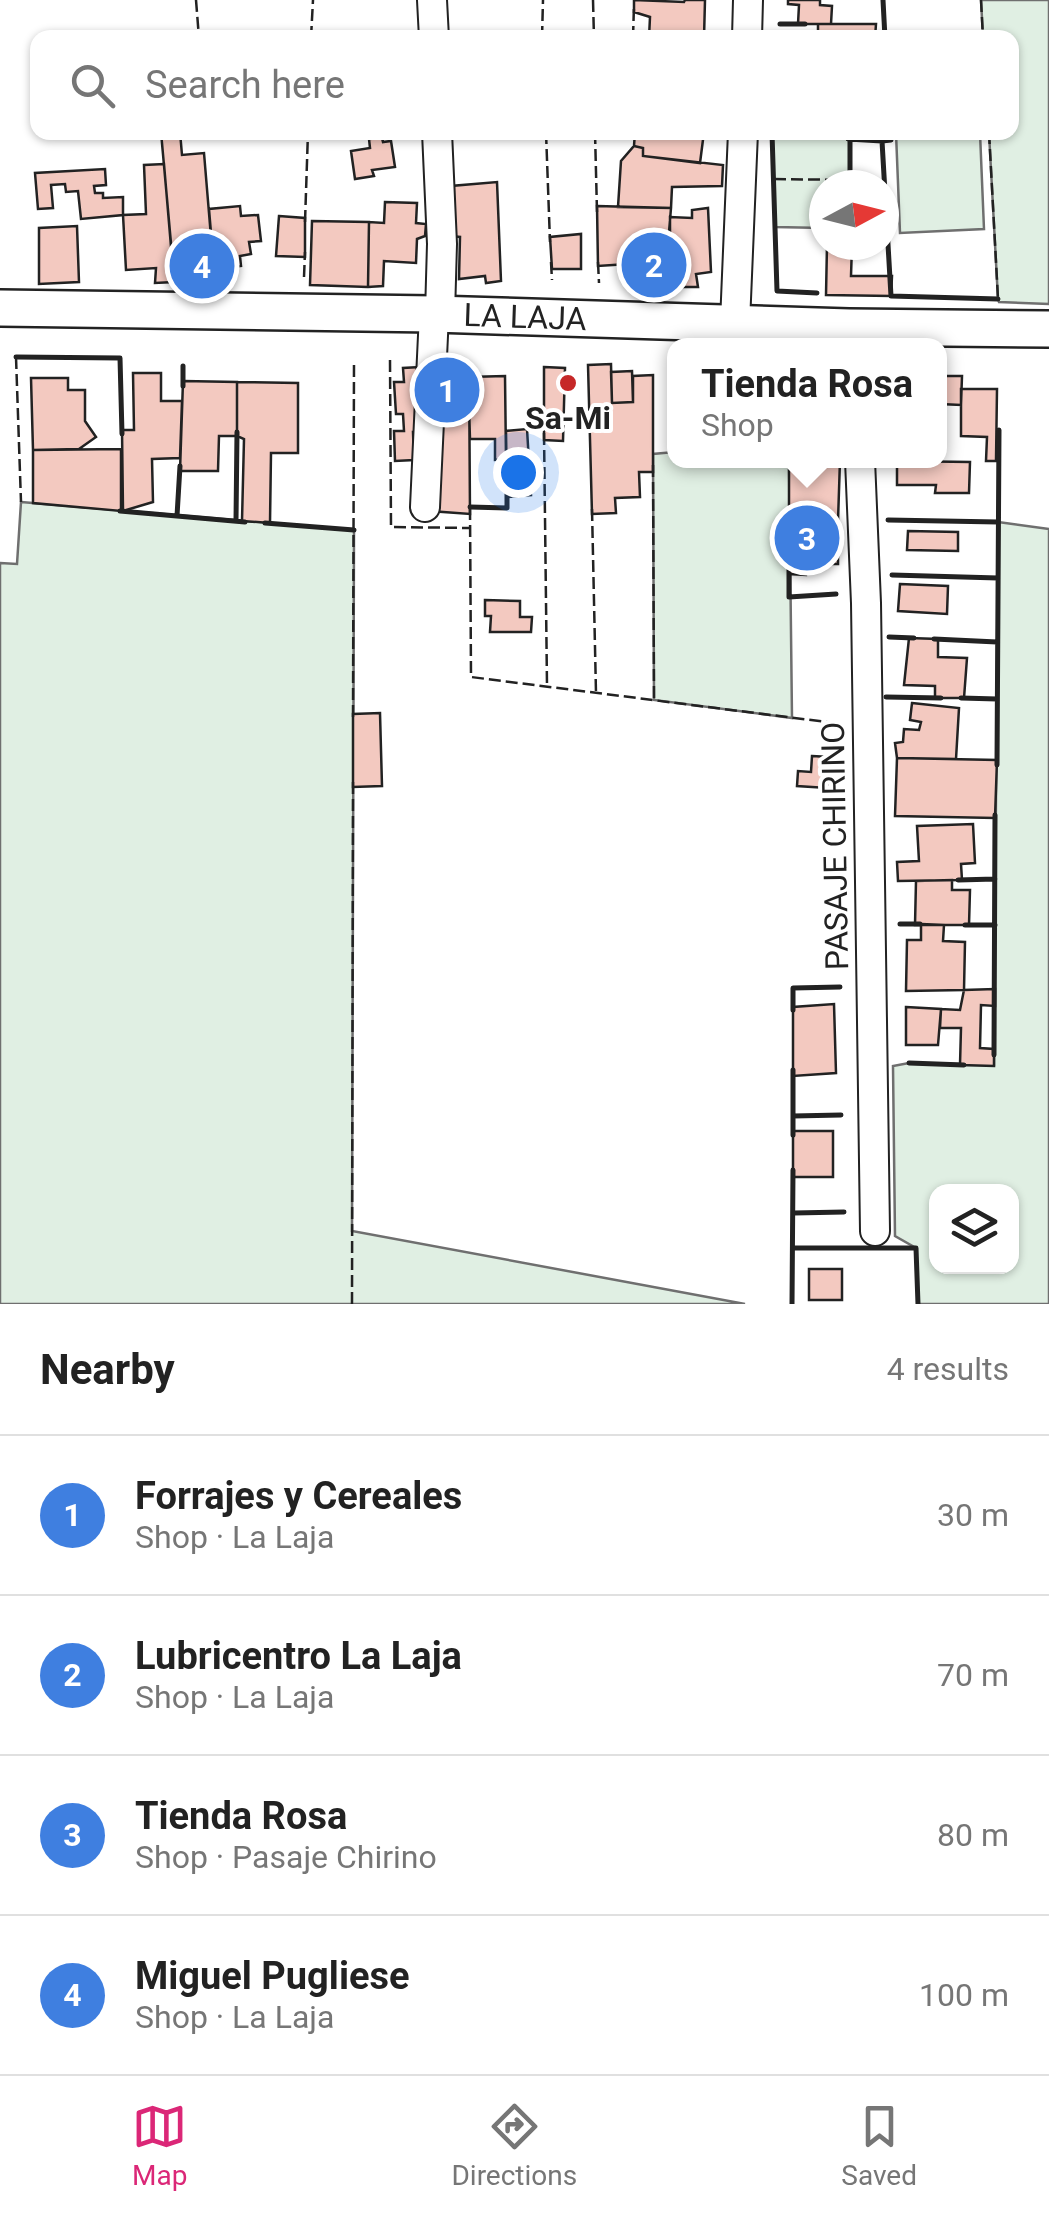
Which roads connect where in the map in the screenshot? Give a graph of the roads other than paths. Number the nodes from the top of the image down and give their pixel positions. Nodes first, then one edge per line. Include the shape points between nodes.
1 (432, 0) edge
2 (748, 0) edge
3 (434, 30) edge
4 (747, 30) edge
5 (438, 140) edge
6 (743, 140) edge
7 (0, 308) edge
8 (437, 314) junction
9 (736, 323) junction
10 (1049, 329) edge
11 (850, 336) edge
12 (860, 468) edge
13 (425, 507) dead end
14 (875, 1231) dead end

1 - 3 street
2 - 4 street
5 - 8 street
6 - 9 street
7 - 8 main road, LA LAJA
8 - 9 main road, LA LAJA
8 - 13 street
9 - 11 main road, LA LAJA
10 - 11 main road, LA LAJA
12 - 14 street, PASAJE CHIRINO

